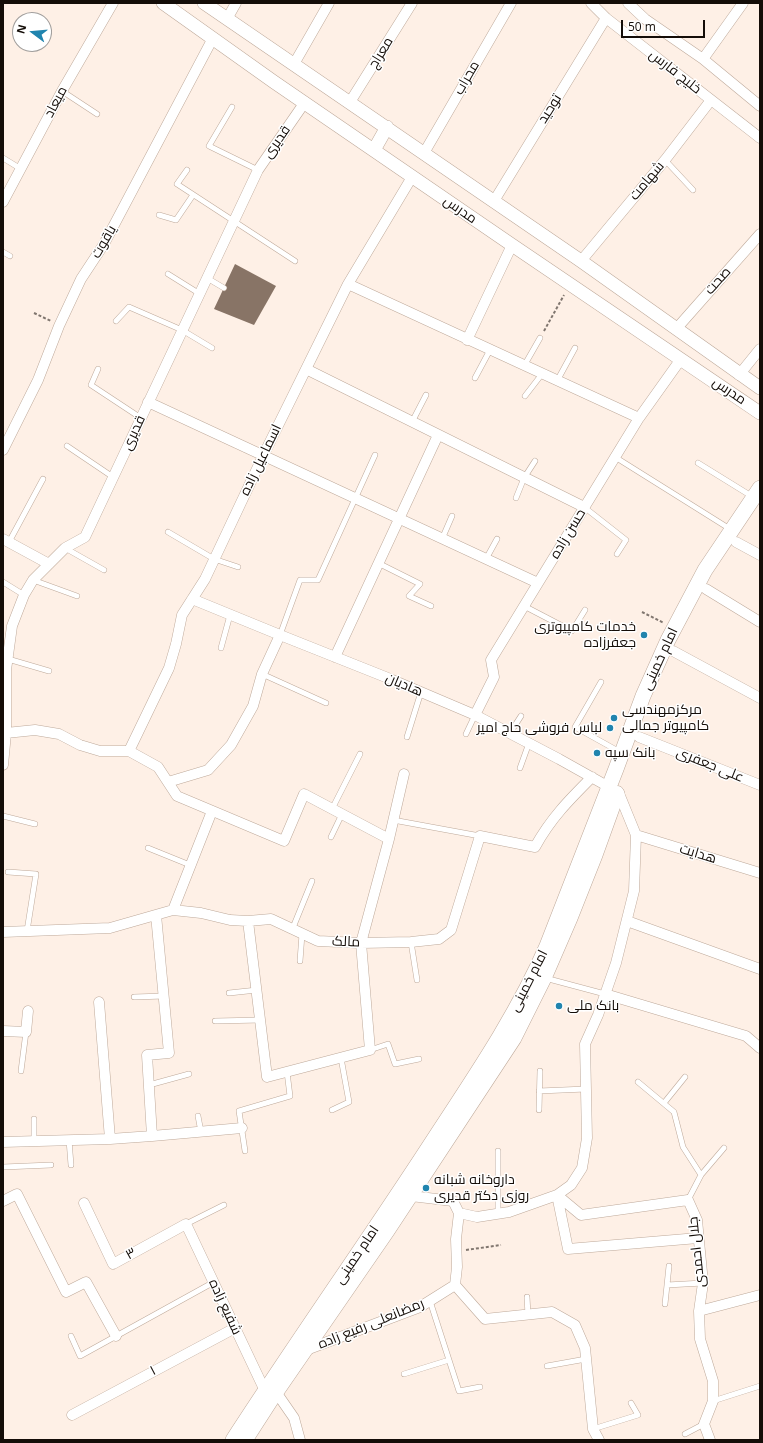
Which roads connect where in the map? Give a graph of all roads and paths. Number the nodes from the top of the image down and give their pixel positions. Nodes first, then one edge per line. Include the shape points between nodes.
1 (113, 3) edge
2 (163, 3) edge
3 (204, 3) edge
4 (236, 3) edge
5 (329, 3) edge
6 (412, 3) edge
7 (511, 3) edge
8 (591, 3) edge
9 (628, 3) edge
10 (743, 3) edge
11 (606, 18) junction
12 (227, 19) junction
13 (213, 38) junction
14 (703, 59) junction
15 (294, 64) junction
16 (62, 91) junction
17 (711, 100) junction
18 (305, 102) junction
19 (350, 102) junction
20 (760, 106) edge
21 (232, 107) dead end
22 (97, 114) dead end
23 (387, 127) junction
24 (760, 138) edge
25 (374, 150) junction
26 (424, 153) junction
27 (3, 158) edge
28 (665, 160) junction
29 (21, 169) junction
30 (187, 170) dead end
31 (258, 170) junction
32 (412, 176) junction
33 (693, 190) dead end
34 (193, 195) junction
35 (494, 201) junction
36 (3, 202) edge
37 (159, 215) dead end
38 (234, 222) junction
39 (760, 234) edge
40 (512, 245) junction
41 (3, 252) edge
42 (10, 256) dead end
43 (581, 260) junction
44 (295, 261) dead end
45 (168, 274) dead end
46 (207, 278) junction
47 (348, 284) junction
48 (570, 285) junction
49 (224, 288) dead end
50 (200, 294) junction
51 (34, 313) dead end
52 (116, 321) dead end
53 (59, 326) junction
54 (677, 328) junction
55 (182, 330) junction
56 (540, 338) joint
57 (467, 340) junction
58 (212, 348) dead end
59 (575, 348) dead end
60 (760, 349) edge
61 (490, 350) junction
62 (681, 359) junction
63 (524, 366) junction
64 (98, 369) dead end
65 (306, 369) junction
66 (542, 374) junction
67 (739, 374) junction
68 (475, 378) dead end
69 (556, 380) junction
70 (760, 388) edge
71 (426, 395) dead end
72 (525, 396) dead end
73 (148, 402) junction
74 (760, 413) edge
75 (141, 418) junction
76 (639, 418) junction
77 (412, 422) junction
78 (438, 435) junction
79 (67, 446) dead end
80 (3, 450) edge
81 (375, 455) dead end
82 (263, 456) junction
83 (615, 457) junction
84 (535, 461) dead end
85 (698, 463) dead end
86 (113, 476) junction
87 (524, 478) junction
88 (43, 479) dead end
89 (758, 497) edge
90 (355, 498) junction
91 (516, 498) dead end
92 (584, 508) junction
93 (452, 516) dead end
94 (399, 518) junction
95 (168, 532) dead end
96 (734, 536) junction
97 (497, 538) dead end
98 (442, 539) junction
99 (6, 540) edge
100 (65, 548) junction
101 (617, 554) dead end
102 (760, 555) edge
103 (486, 559) junction
104 (214, 560) junction
105 (378, 563) junction
106 (49, 564) junction
107 (238, 567) dead end
108 (104, 570) dead end
109 (33, 580) junction
110 (3, 582) edge
111 (538, 583) junction
112 (706, 589) junction
113 (24, 595) junction
114 (77, 596) dead end
115 (192, 599) junction
116 (431, 606) dead end
117 (524, 606) junction
118 (585, 610) dead end
119 (642, 612) dead end
120 (230, 615) junction
121 (760, 622) edge
122 (674, 628) junction
123 (280, 636) junction
124 (6, 642) edge
125 (221, 648) dead end
126 (673, 651) junction
127 (335, 657) junction
128 (8, 659) junction
129 (49, 671) dead end
130 (262, 674) junction
131 (601, 682) dead end
132 (421, 692) junction
133 (760, 698) edge
134 (326, 703) dead end
135 (4, 705) edge
136 (475, 715) junction
137 (521, 716) dead end
138 (510, 733) junction
139 (6, 734) junction
140 (466, 734) dead end
141 (639, 737) junction
142 (407, 738) dead end
143 (529, 743) junction
144 (129, 751) junction
145 (622, 753) junction
146 (360, 754) dead end
147 (3, 765) edge
148 (520, 768) dead end
149 (404, 774) dead end
150 (592, 777) junction
151 (168, 782) junction
152 (760, 785) edge
153 (614, 789) junction
154 (332, 809) junction
155 (212, 811) junction
156 (342, 814) junction
157 (3, 816) edge
158 (393, 820) junction
159 (35, 824) dead end
160 (636, 835) junction
161 (480, 836) junction
162 (331, 837) dead end
163 (389, 839) junction
164 (148, 848) dead end
165 (190, 866) junction
166 (8, 872) dead end
167 (760, 873) edge
168 (312, 881) dead end
169 (173, 910) junction
170 (156, 914) junction
171 (248, 921) junction
172 (626, 921) junction
173 (292, 930) junction
174 (27, 931) junction
175 (3, 932) edge
176 (302, 934) junction
177 (411, 942) junction
178 (361, 943) junction
179 (300, 961) dead end
180 (760, 970) edge
181 (544, 978) junction
182 (417, 980) dead end
183 (257, 990) junction
184 (229, 993) dead end
185 (605, 994) junction
186 (164, 996) junction
187 (134, 998) dead end
188 (99, 1002) dead end
189 (28, 1011) dead end
190 (261, 1020) junction
191 (215, 1021) dead end
192 (3, 1031) edge
193 (26, 1032) junction
194 (760, 1048) edge
195 (370, 1050) junction
196 (341, 1058) junction
197 (419, 1059) dead end
198 (21, 1071) dead end
199 (540, 1071) dead end
200 (287, 1072) junction
201 (189, 1074) dead end
202 (685, 1077) dead end
203 (638, 1082) dead end
204 (149, 1085) junction
205 (586, 1089) junction
206 (539, 1090) junction
207 (664, 1104) junction
208 (332, 1110) dead end
209 (539, 1110) dead end
210 (198, 1116) dead end
211 (34, 1119) dead end
212 (242, 1128) junction
213 (201, 1132) junction
214 (152, 1136) junction
215 (110, 1139) junction
216 (69, 1140) junction
217 (34, 1141) junction
218 (3, 1142) edge
219 (724, 1148) dead end
220 (245, 1151) dead end
221 (498, 1151) dead end
222 (51, 1165) dead end
223 (72, 1165) dead end
224 (3, 1167) edge
225 (701, 1174) junction
226 (557, 1195) junction
227 (411, 1196) junction
228 (688, 1200) junction
229 (3, 1201) edge
230 (84, 1204) dead end
231 (224, 1205) dead end
232 (459, 1213) junction
233 (498, 1214) junction
234 (186, 1224) junction
235 (698, 1238) junction
236 (501, 1245) dead end
237 (456, 1252) junction
238 (669, 1266) dead end
239 (214, 1282) junction
240 (703, 1283) junction
241 (455, 1285) junction
242 (667, 1285) junction
243 (760, 1295) edge
244 (527, 1297) dead end
245 (430, 1301) junction
246 (665, 1304) dead end
247 (699, 1311) junction
248 (528, 1315) junction
249 (235, 1328) junction
250 (71, 1336) dead end
251 (116, 1336) junction
252 (302, 1346) junction
253 (586, 1359) junction
254 (449, 1360) junction
255 (547, 1366) dead end
256 (404, 1374) dead end
257 (760, 1386) edge
258 (480, 1387) dead end
259 (270, 1391) junction
260 (713, 1401) junction
261 (631, 1403) dead end
262 (72, 1415) dead end
263 (704, 1424) junction
264 (593, 1429) junction
265 (685, 1434) dead end
266 (233, 1440) edge
267 (246, 1440) edge
268 (300, 1440) edge
269 (599, 1440) edge
270 (710, 1440) edge

1 - 16 street, میعاد
2 - 13 street, مدرس
3 - 12 street, مدرس
4 - 12 street
5 - 15 street
6 - 19 street, معراج
7 - 26 street, محراب
8 - 11 street, خلیج فارس
9 - 14 street, خلیج فارس via 645,19
10 - 14 street
11 - 17 street, خلیج فارس
11 - 35 street, توحید
12 - 15 street, مدرس
13 - 18 street, مدرس
13 - 53 street, یاقوت via 104,244 81,279
14 - 20 street, خلیج فارس
15 - 19 street, مدرس
16 - 22 lane
16 - 29 street, میعاد
17 - 24 street, خلیج فارس
17 - 28 street, شهامت
18 - 25 street, مدرس
18 - 31 street, قدیری
19 - 23 street, مدرس
21 - 31 lane via 209,146
23 - 25 street
23 - 26 street, مدرس
25 - 32 street, مدرس
26 - 35 street, مدرس
27 - 29 lane
28 - 33 lane
28 - 43 street, شهامت
29 - 36 street, میعاد
30 - 34 lane via 177,184
31 - 38 street, قدیری
32 - 40 street, مدرس
32 - 47 street, اسماعیل زاده
34 - 37 lane via 176,220
34 - 38 lane
35 - 43 street, مدرس
38 - 44 lane
38 - 46 street, قدیری
39 - 54 street, صحت
40 - 48 street, مدرس
40 - 57 street
41 - 42 lane
43 - 54 street, مدرس
45 - 50 lane
46 - 49 lane
46 - 50 street, قدیری
47 - 57 street
47 - 65 street, اسماعیل زاده
48 - 56 path
48 - 62 street, مدرس
50 - 55 street, قدیری
51 - 53 path
52 - 55 lane via 129,308
53 - 80 street, یاقوت via 38,380
54 - 67 street, مدرس
55 - 58 lane
55 - 73 street, قدیری
56 - 63 lane
57 - 61 street
59 - 69 lane
60 - 67 street
61 - 63 street
61 - 68 lane
62 - 74 street, مدرس
62 - 76 street, حسن زاده
63 - 66 street
64 - 75 lane via 92,385
65 - 77 street
65 - 82 street, اسماعیل زاده
66 - 69 street
66 - 72 lane
67 - 70 street, مدرس
69 - 76 street
71 - 77 lane
73 - 75 street, قدیری
73 - 82 street
75 - 86 street, قدیری
76 - 83 street, حسن زاده
77 - 78 street
78 - 87 street
78 - 94 street
79 - 86 lane
81 - 90 lane
82 - 90 street
82 - 104 street, اسماعیل زاده
83 - 92 street, حسن زاده
83 - 96 lane
84 - 87 lane
85 - 89 lane
86 - 100 street, قدیری via 85,537
87 - 91 lane
87 - 92 street
88 - 99 lane
89 - 96 main road, امام خمینی
90 - 94 street
90 - 123 lane via 318,580 300,580
92 - 101 lane via 626,540
92 - 111 street, حسن زاده
93 - 98 lane
94 - 98 street
94 - 105 street
95 - 104 lane
96 - 102 street
96 - 112 main road, امام خمینی
96 - 122 main road, امام خمینی via 705,570
97 - 103 lane
98 - 103 street
99 - 106 street
100 - 106 street, قدیری
100 - 108 lane
103 - 111 street
104 - 107 lane
104 - 115 street, اسماعیل زاده
105 - 116 lane via 420,584 409,596
105 - 127 street
106 - 109 street, قدیری
109 - 113 street, قدیری
109 - 114 lane
110 - 113 lane
111 - 117 street, حسن زاده
112 - 121 street
112 - 126 main road, امام خمینی
113 - 124 street, قدیری
115 - 120 street, هادیان
115 - 144 street, اسماعیل زاده via 182,615 169,668
117 - 118 lane via 572,631
117 - 136 street, حسن زاده via 491,660 494,677
119 - 122 path
120 - 123 street, هادیان
120 - 125 lane
122 - 145 main road, امام خمینی via 643,696
123 - 127 street, هادیان
123 - 130 street
124 - 128 street, قدیری
126 - 133 street
126 - 141 main road, امام خمینی
127 - 132 street, هادیان
128 - 129 lane
128 - 135 street, قدیری
130 - 134 lane
130 - 151 street via 253,706 231,745 208,770
131 - 145 lane via 575,727
132 - 136 street, هادیان
132 - 142 lane
135 - 139 street, قدیری
136 - 138 street, هادیان
136 - 140 lane
137 - 138 lane
138 - 143 street, هادیان
139 - 144 street via 35,730 59,734 80,745 100,751
139 - 147 street, قدیری
141 - 152 street, علی جعفری
141 - 153 main road, امام خمینی
143 - 148 lane
143 - 150 street, هادیان
144 - 151 street via 158,767
145 - 153 main road, امام خمینی
146 - 154 lane
149 - 158 street
150 - 153 street, هادیان
150 - 161 street via 566,802 544,830 535,847
151 - 155 street via 177,796
153 - 160 street
153 - 181 main road, امام خمینی via 595,855
153 - 252 main road, امام خمینی via 537,970 503,1032
154 - 155 street via 304,794 284,841
154 - 156 street
155 - 165 street
156 - 162 lane
156 - 163 street
157 - 159 lane
158 - 161 lane
158 - 163 street
160 - 167 street, هدایت
160 - 172 street via 634,891
161 - 177 street, مالک via 451,930 439,939
163 - 178 street
164 - 165 lane
165 - 169 street
166 - 174 lane via 36,874
168 - 173 lane
169 - 170 street, مالک
169 - 171 street, مالک
170 - 174 street, مالک via 110,928
170 - 186 street
171 - 173 street, مالک via 271,919
171 - 183 street
172 - 180 street
172 - 185 street via 616,963
173 - 176 street, مالک
174 - 175 street, مالک
176 - 178 street, مالک via 318,941
176 - 179 lane
177 - 178 street, مالک
177 - 182 lane
178 - 195 street
181 - 185 lane
181 - 227 main road, امام خمینی via 514,1038
183 - 184 lane
183 - 190 street
185 - 194 street via 746,1036
185 - 205 street via 585,1044
186 - 187 lane
186 - 204 street via 169,1053 147,1055
188 - 215 street
189 - 193 street
190 - 191 lane
190 - 200 street via 268,1077
192 - 193 street
193 - 198 lane
195 - 196 street
195 - 197 lane via 388,1044 395,1064
196 - 200 street
196 - 208 lane via 349,1102
199 - 206 lane
200 - 212 lane via 290,1096 239,1111
201 - 204 lane
202 - 207 lane
203 - 207 lane
204 - 214 street
205 - 206 lane
205 - 226 street via 587,1138 582,1168 571,1185
206 - 209 lane
207 - 225 lane via 674,1112 683,1147
210 - 213 lane
211 - 217 lane
212 - 213 street
212 - 220 lane
213 - 214 street
214 - 215 street
215 - 216 street
216 - 217 street
216 - 223 lane
217 - 218 street
219 - 225 lane
221 - 233 lane
222 - 224 lane
225 - 228 lane
226 - 228 street, جلال احمدی via 581,1215
226 - 233 street
226 - 235 street via 568,1249
227 - 232 street via 453,1201
227 - 252 main road, امام خمینی
228 - 235 street, جلال احمدی via 696,1220
229 - 251 street via 17,1194 66,1292 86,1282
230 - 234 street, ۳ via 113,1264
231 - 234 lane
232 - 233 street via 477,1217
232 - 237 street
234 - 239 street, شفیع زاده
235 - 240 street, جلال احمدی
236 - 237 path
237 - 241 street
238 - 242 lane
239 - 249 street, شفیع زاده
239 - 251 lane
240 - 242 lane
240 - 247 street, جلال احمدی
241 - 245 street, رمضانعلی رفیع زاده
241 - 248 street via 485,1319
242 - 246 lane
243 - 247 street
244 - 248 lane
245 - 252 street, رمضانعلی رفیع زاده via 420,1307
245 - 254 lane
247 - 260 street, جلال احمدی via 700,1339 713,1381
248 - 253 street via 552,1312 575,1326 585,1348
249 - 259 street, شفیع زاده
249 - 262 street, ۱
250 - 251 lane via 80,1356
252 - 259 main road, امام خمینی
253 - 255 lane
253 - 264 street
254 - 256 lane
254 - 258 lane via 459,1391
257 - 260 lane
259 - 266 main road, امام خمینی
259 - 267 main road, امام خمینی
259 - 268 street, شفیع زاده via 294,1418
260 - 263 street, جلال احمدی
261 - 264 lane via 638,1415
263 - 265 lane
263 - 270 street
264 - 269 street

